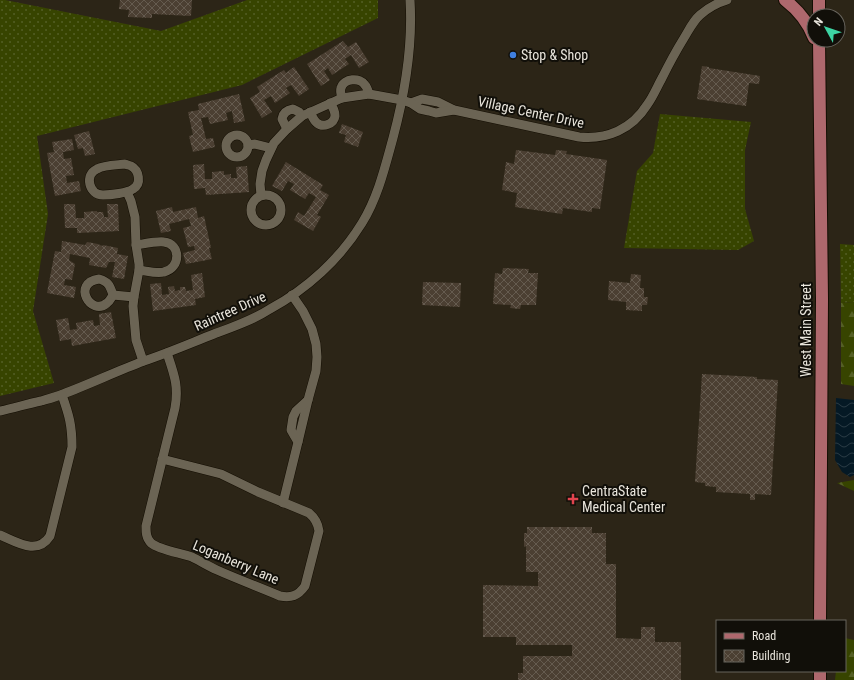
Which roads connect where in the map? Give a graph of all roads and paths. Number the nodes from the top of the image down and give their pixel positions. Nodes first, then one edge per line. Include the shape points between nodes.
1 (410, 0) edge
2 (727, 0) edge
3 (785, 0) edge
4 (806, 21) edge
5 (819, 48) edge
6 (369, 94) junction
7 (342, 98) junction
8 (406, 102) junction
9 (330, 103) junction
10 (306, 114) junction
11 (287, 128) junction
12 (248, 146) dead end
13 (271, 148) junction
14 (127, 192) junction
15 (261, 195) dead end
16 (136, 245) junction
17 (139, 270) junction
18 (113, 295) dead end
19 (292, 295) junction
20 (134, 298) junction
21 (168, 353) junction
22 (143, 361) junction
23 (62, 395) junction
24 (0, 411) edge
25 (162, 459) junction
26 (282, 503) junction
27 (0, 535) edge
28 (820, 620) edge

1 - 8 street, Raintree Drive
2 - 8 street, Village Center Drive via 699,16 673,56 648,105 635,120 610,135 595,138 579,137 454,110 436,113
3 - 4 main road, West Main Street
5 - 28 main road, West Main Street via 822,292
6 - 7 street, Village Center Drive
6 - 7 street via 362,82 350,80 341,87
6 - 8 street, Village Center Drive
7 - 9 street, Village Center Drive
8 - 19 street, Raintree Drive via 398,118 374,200 363,222 328,266
9 - 10 street, Village Center Drive
9 - 10 street via 335,116 328,124 319,124
10 - 11 street, Village Center Drive
10 - 11 street via 293,108 288,110 282,119
11 - 13 street, Village Center Drive
12 - 13 street via 255,144
13 - 15 street, Village Center Drive via 262,171
14 - 14 street via 102,195 96,193 90,185 91,175 101,168 125,164 131,166 139,178 136,187
14 - 16 street via 135,217
16 - 17 street
16 - 17 street via 169,243 176,251 177,257 174,266 165,272
17 - 20 street
18 - 20 street
19 - 21 street, Raintree Drive via 258,316
19 - 26 street via 312,329 317,358 308,400 293,417 291,430 298,442
20 - 22 street via 136,340
21 - 22 street, Raintree Drive
21 - 25 street, Loganberry Lane via 177,397
22 - 23 street, Raintree Drive
23 - 24 street, Raintree Drive
23 - 27 street via 71,424 72,447 50,536 42,544 31,546
25 - 26 street, Loganberry Lane via 221,474
25 - 26 street, Loganberry Lane via 146,526 147,538 158,547 191,557 216,570 287,598 297,595 305,586 318,526 309,513

